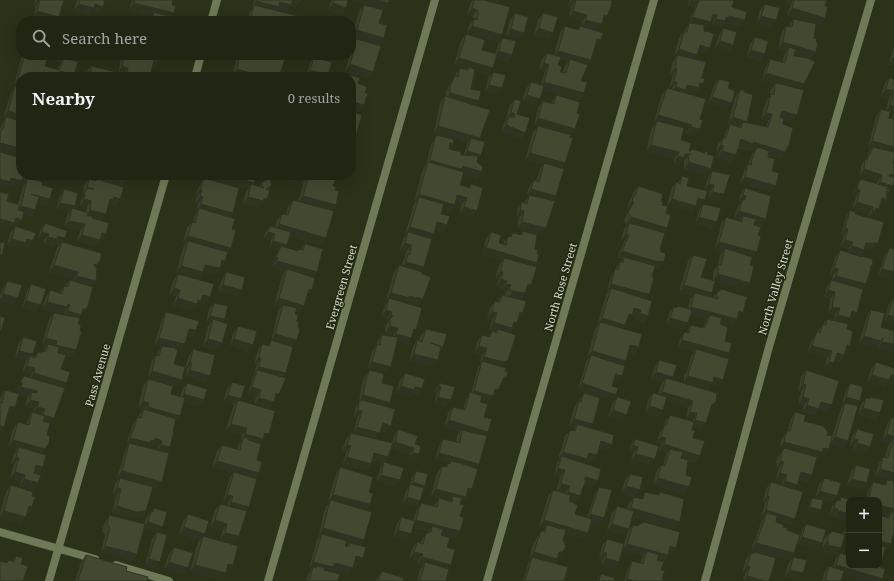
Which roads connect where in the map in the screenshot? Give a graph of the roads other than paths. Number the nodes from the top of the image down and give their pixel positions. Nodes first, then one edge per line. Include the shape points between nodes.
1 (217, 0) edge
2 (435, 0) edge
3 (654, 0) edge
4 (871, 0) edge
5 (212, 16) edge
6 (200, 60) edge
7 (196, 72) edge
8 (165, 180) edge
9 (0, 532) edge
10 (58, 548) junction
11 (49, 581) edge
12 (169, 581) edge
13 (268, 581) edge
14 (487, 581) edge
15 (705, 581) edge

1 - 5 street
2 - 13 street, Evergreen Street
3 - 14 street, North Rose Street
4 - 15 street, North Valley Street via 769,346
6 - 7 street
8 - 10 street, Pass Avenue
9 - 10 street
10 - 11 street, Pass Avenue
10 - 12 street

